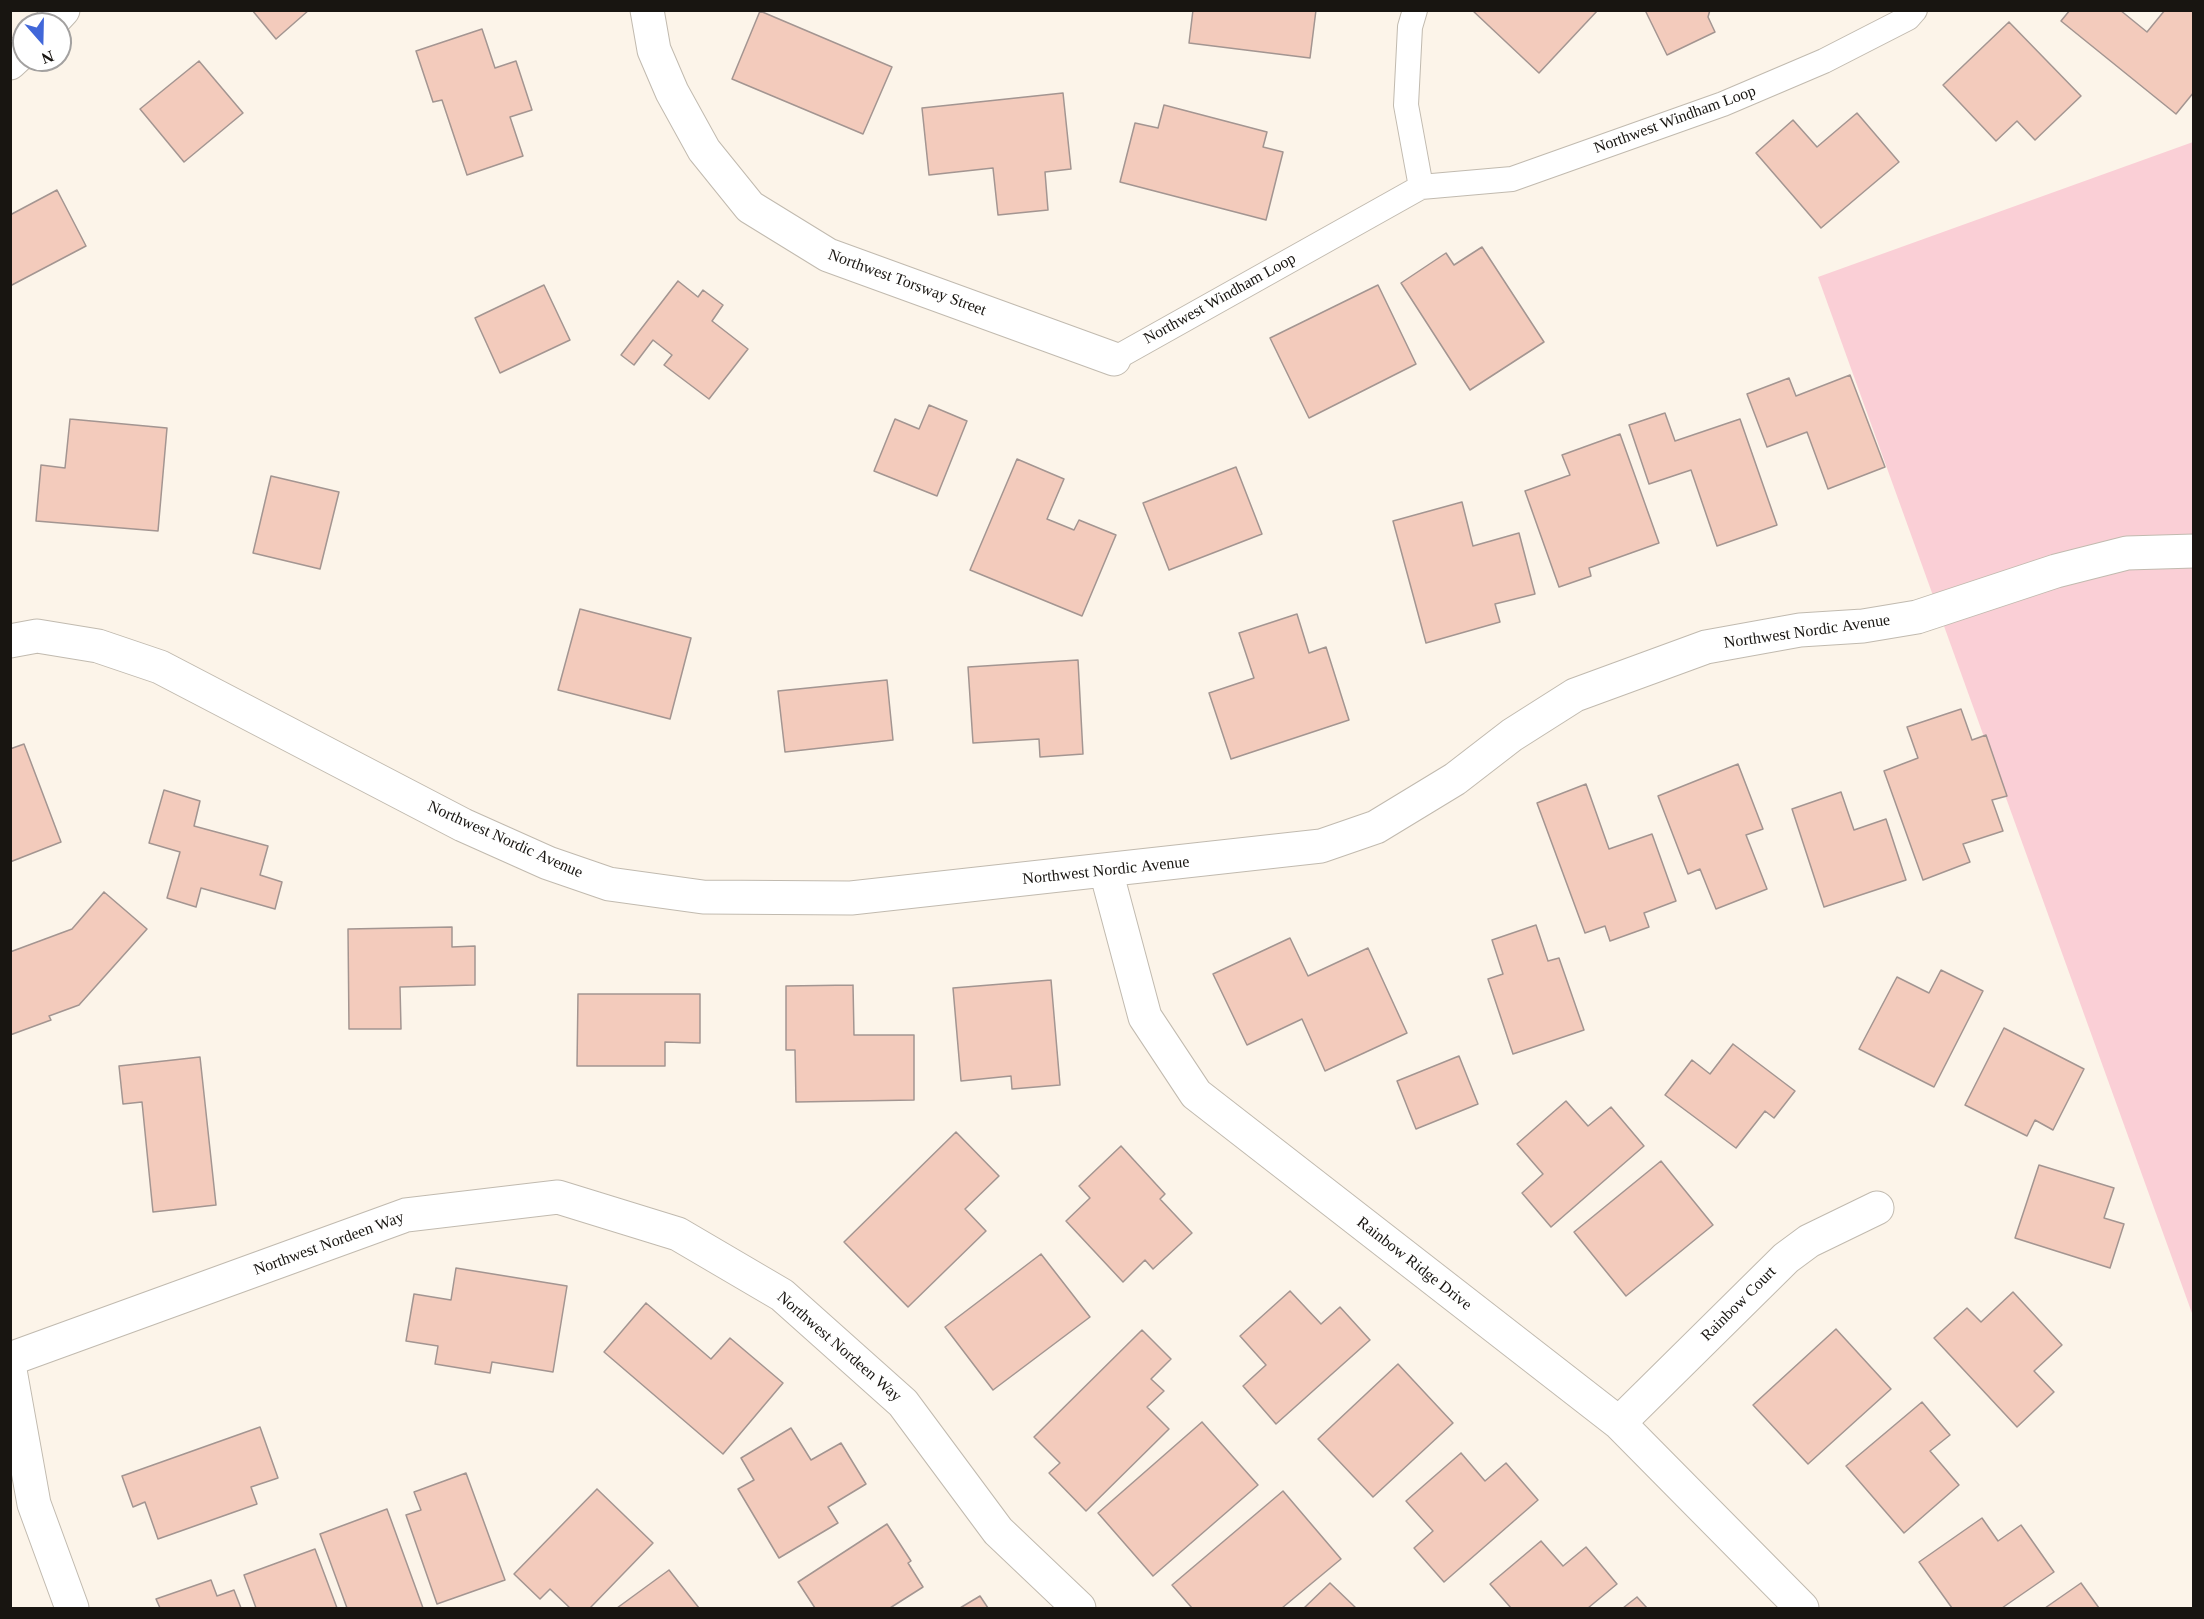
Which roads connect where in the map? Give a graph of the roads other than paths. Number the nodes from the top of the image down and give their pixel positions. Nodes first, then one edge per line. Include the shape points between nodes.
1 (647, 10) edge
2 (1415, 10) edge
3 (1915, 10) edge
4 (1421, 187) junction
5 (1114, 359) joint
6 (2193, 551) edge
7 (10, 641) edge
8 (1106, 872) junction
9 (1877, 1208) dead end
10 (10, 1359) edge
11 (10, 1370) edge
12 (1618, 1423) junction
13 (72, 1608) edge
14 (1079, 1608) edge
15 (1802, 1608) edge

1 - 5 street, Northwest Torsway Street via 654,50 672,93 704,150 750,207 828,255
2 - 4 lane via 1410,27 1407,105
3 - 4 lane, Northwest Windham Loop via 1908,18 1824,61 1723,105 1512,179
4 - 5 lane, Northwest Windham Loop
6 - 8 street, Northwest Nordic Avenue via 2127,553 2056,571 1917,616 1863,626 1800,630 1706,647 1575,695 1512,735 1455,779 1376,827 1321,846
7 - 8 street, Northwest Nordic Avenue via 37,636 98,646 160,667 463,825 548,863 609,884 703,897 852,898
8 - 12 street, Rainbow Ridge Drive via 1144,1017 1196,1094
9 - 12 street, Rainbow Court via 1809,1241 1786,1258
10 - 14 street, Northwest Nordeen Way via 406,1215 558,1197 678,1234 782,1295 903,1403 998,1531
11 - 13 street via 34,1504
12 - 15 street, Rainbow Ridge Drive

